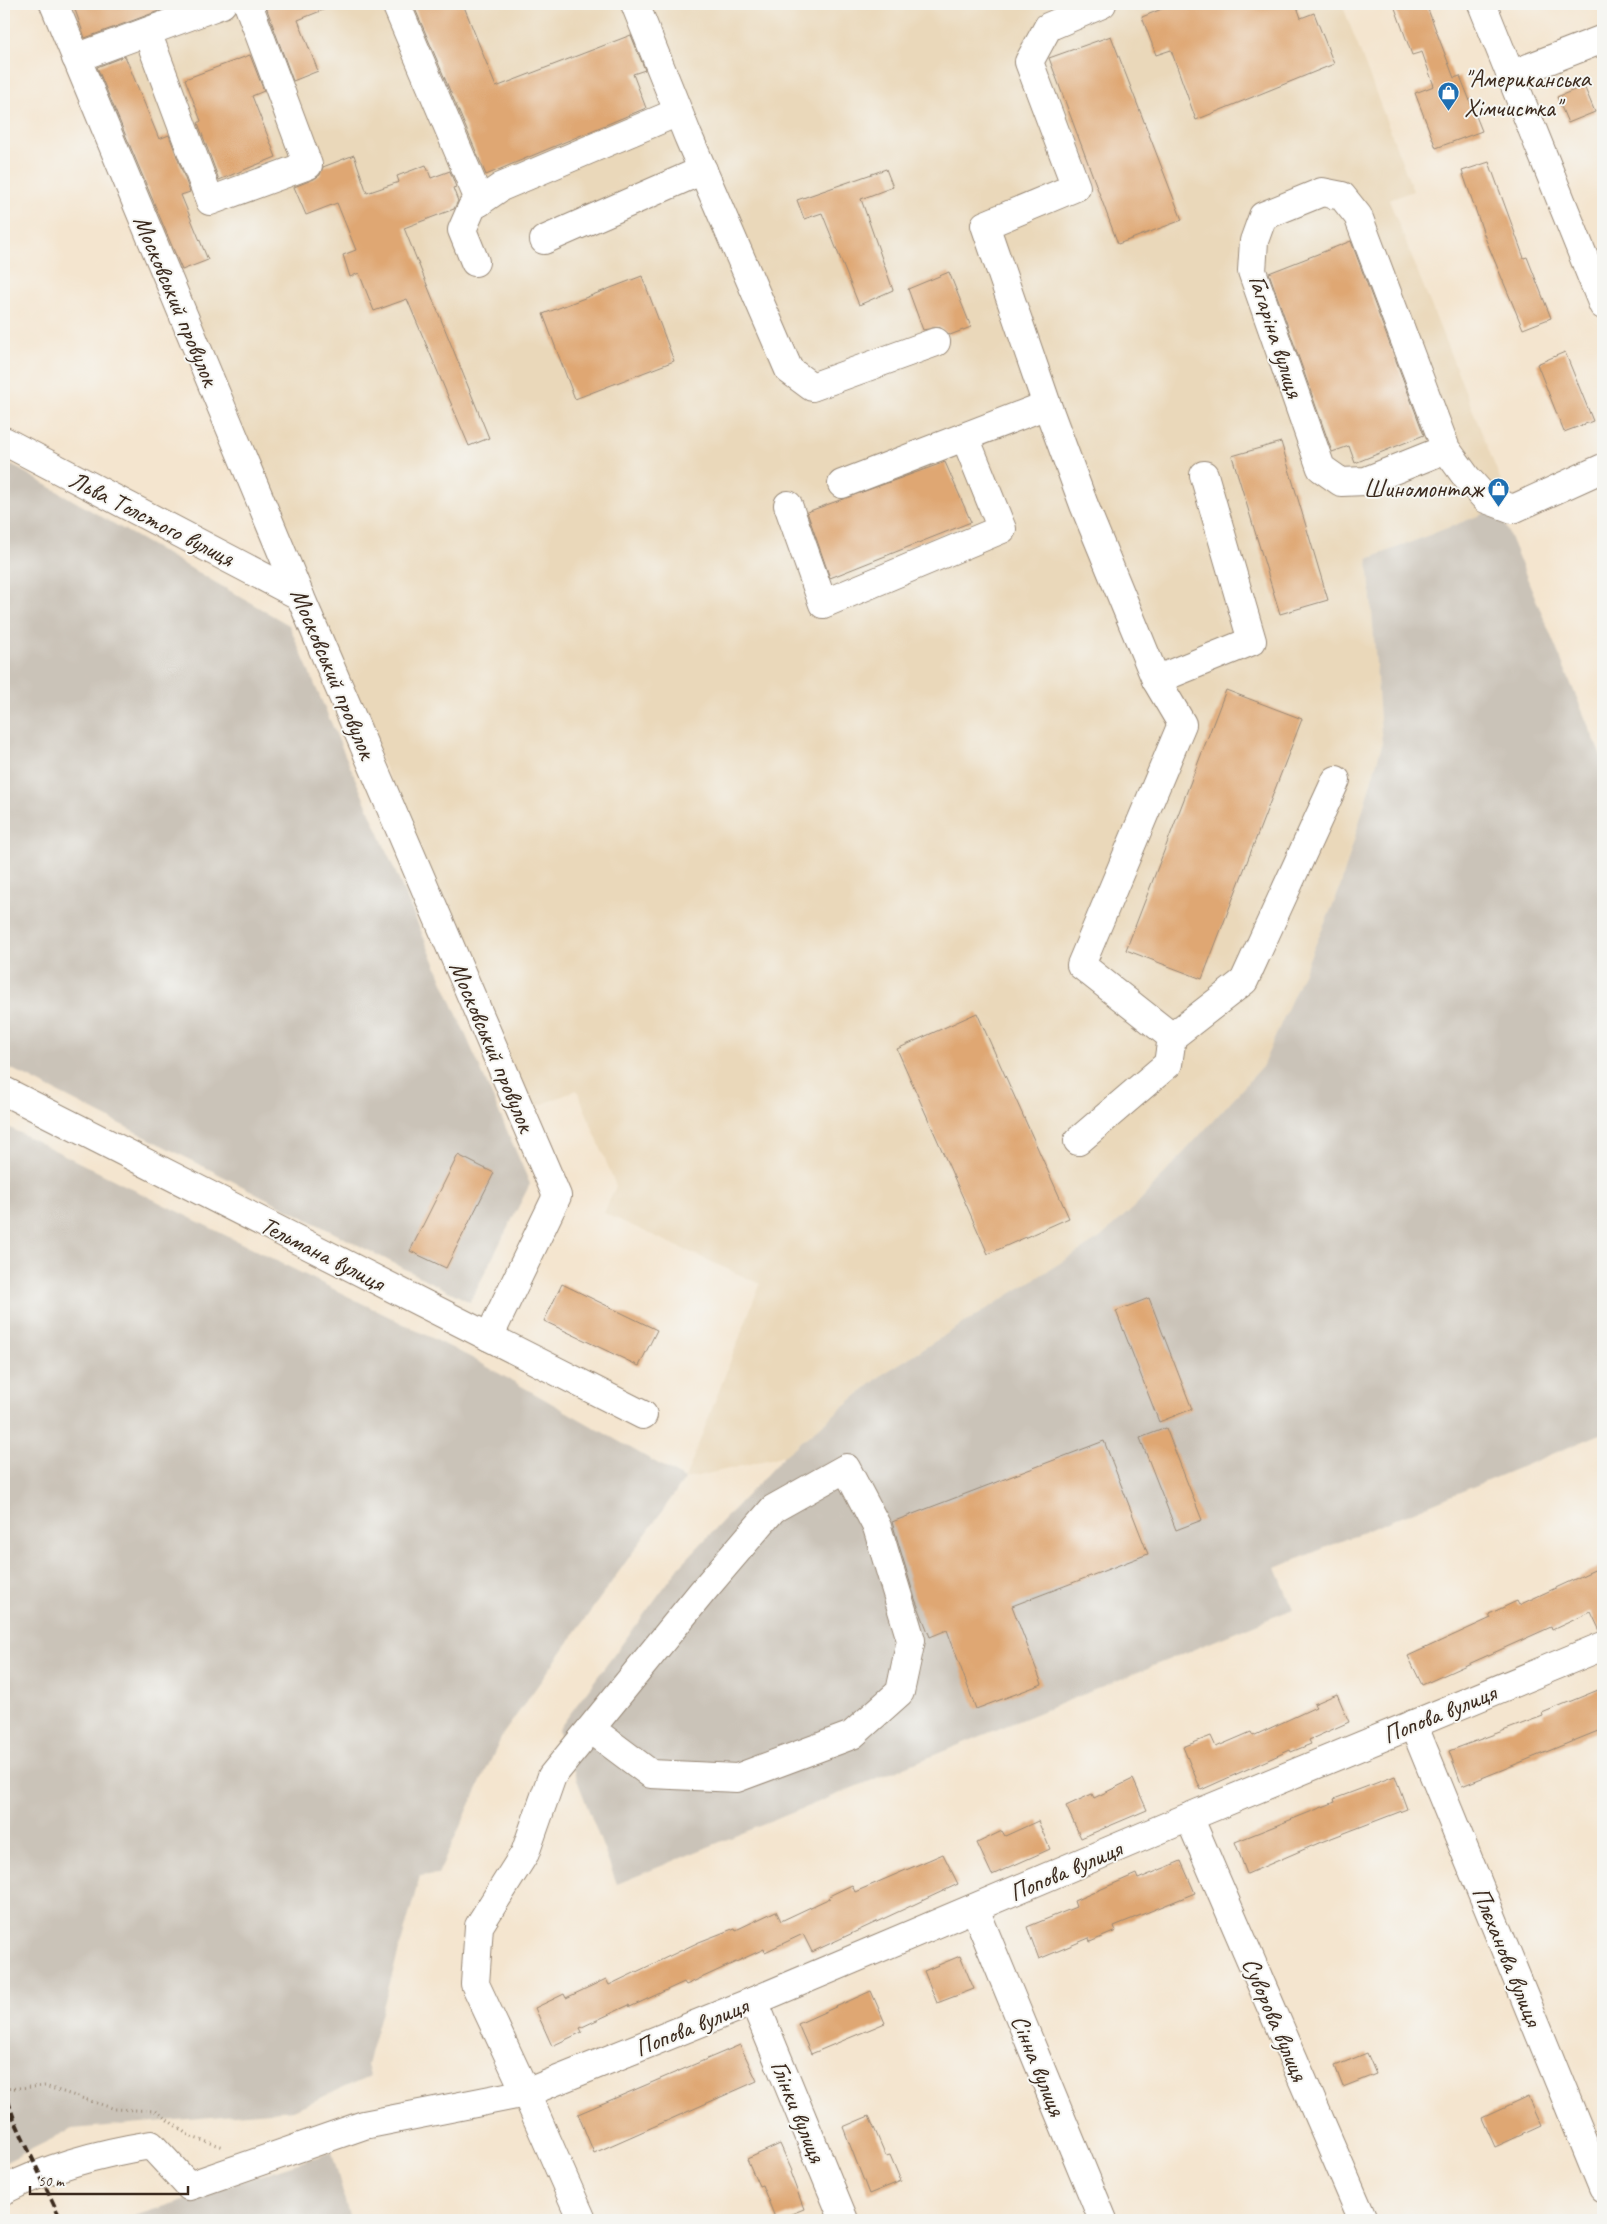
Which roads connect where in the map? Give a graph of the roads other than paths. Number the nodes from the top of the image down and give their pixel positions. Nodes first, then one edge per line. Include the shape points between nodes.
1 (54, 4) edge
2 (222, 4) edge
3 (248, 4) edge
4 (396, 4) edge
5 (635, 4) edge
6 (1102, 4) edge
7 (1482, 4) edge
8 (147, 32) junction
9 (1603, 39) edge
10 (76, 58) junction
11 (1510, 75) junction
12 (678, 112) junction
13 (703, 170) junction
14 (480, 202) junction
15 (544, 240) dead end
16 (475, 262) dead end
17 (1601, 292) edge
18 (936, 342) dead end
19 (1047, 405) junction
20 (965, 437) junction
21 (4, 441) edge
22 (1446, 449) junction
23 (1603, 468) edge
24 (1204, 475) dead end
25 (842, 484) dead end
26 (788, 505) dead end
27 (300, 596) junction
28 (1156, 680) junction
29 (1336, 780) dead end
30 (1172, 1037) junction
31 (4, 1091) edge
32 (1078, 1141) dead end
33 (488, 1337) junction
34 (643, 1416) dead end
35 (1603, 1646) edge
36 (1413, 1724) junction
37 (592, 1730) junction
38 (1189, 1817) junction
39 (975, 1909) junction
40 (754, 2001) junction
41 (526, 2093) junction
42 (1603, 2188) edge
43 (4, 2190) edge
44 (582, 2220) edge
45 (844, 2220) edge
46 (1102, 2220) edge
47 (1363, 2220) edge

1 - 10 street, Московський провулок
2 - 8 street
3 - 8 street via 308,165 210,201
4 - 14 street
5 - 12 street
6 - 19 street via 1048,27 1028,62 1076,187 985,225
7 - 11 street
8 - 10 street
9 - 11 street
10 - 27 street, Московський провулок
11 - 17 street
12 - 13 street
12 - 14 street via 501,187
13 - 15 street
13 - 18 street via 789,370 812,386
14 - 16 street via 472,207 462,230
19 - 20 street
19 - 28 street
20 - 25 street
20 - 26 street via 1002,528 823,604
21 - 27 street, Льва Толстого вулиця
22 - 22 street, Гагаріна вулиця via 1366,480 1341,482 1322,468 1252,271 1254,241 1263,216 1322,192 1342,196 1358,216
22 - 23 street, Гагаріна вулиця via 1486,499 1513,509
24 - 28 street via 1252,641
27 - 33 street, Московський провулок via 557,1196
28 - 30 street via 1182,724 1081,965
29 - 30 street via 1244,981
30 - 32 street via 1168,1064
31 - 33 street, Тельмана вулиця
33 - 34 street, Тельмана вулиця
35 - 36 street, Попова вулиця
36 - 38 street, Попова вулиця
36 - 42 street, Плєханова вулиця
37 - 37 street via 702,1592 774,1509 846,1468 877,1527 911,1640 900,1692 852,1735 737,1778 651,1774
37 - 41 street via 552,1776 525,1853 479,1926 475,1984
38 - 39 street, Попова вулиця
38 - 47 street, Суворова вулиця
39 - 40 street, Попова вулиця
39 - 46 street, Сінна вулиця
40 - 41 street, Попова вулиця
40 - 45 street, Глінки вулиця
41 - 43 street, Попова вулиця via 364,2125 189,2186 151,2145 111,2151 37,2173
41 - 44 street

